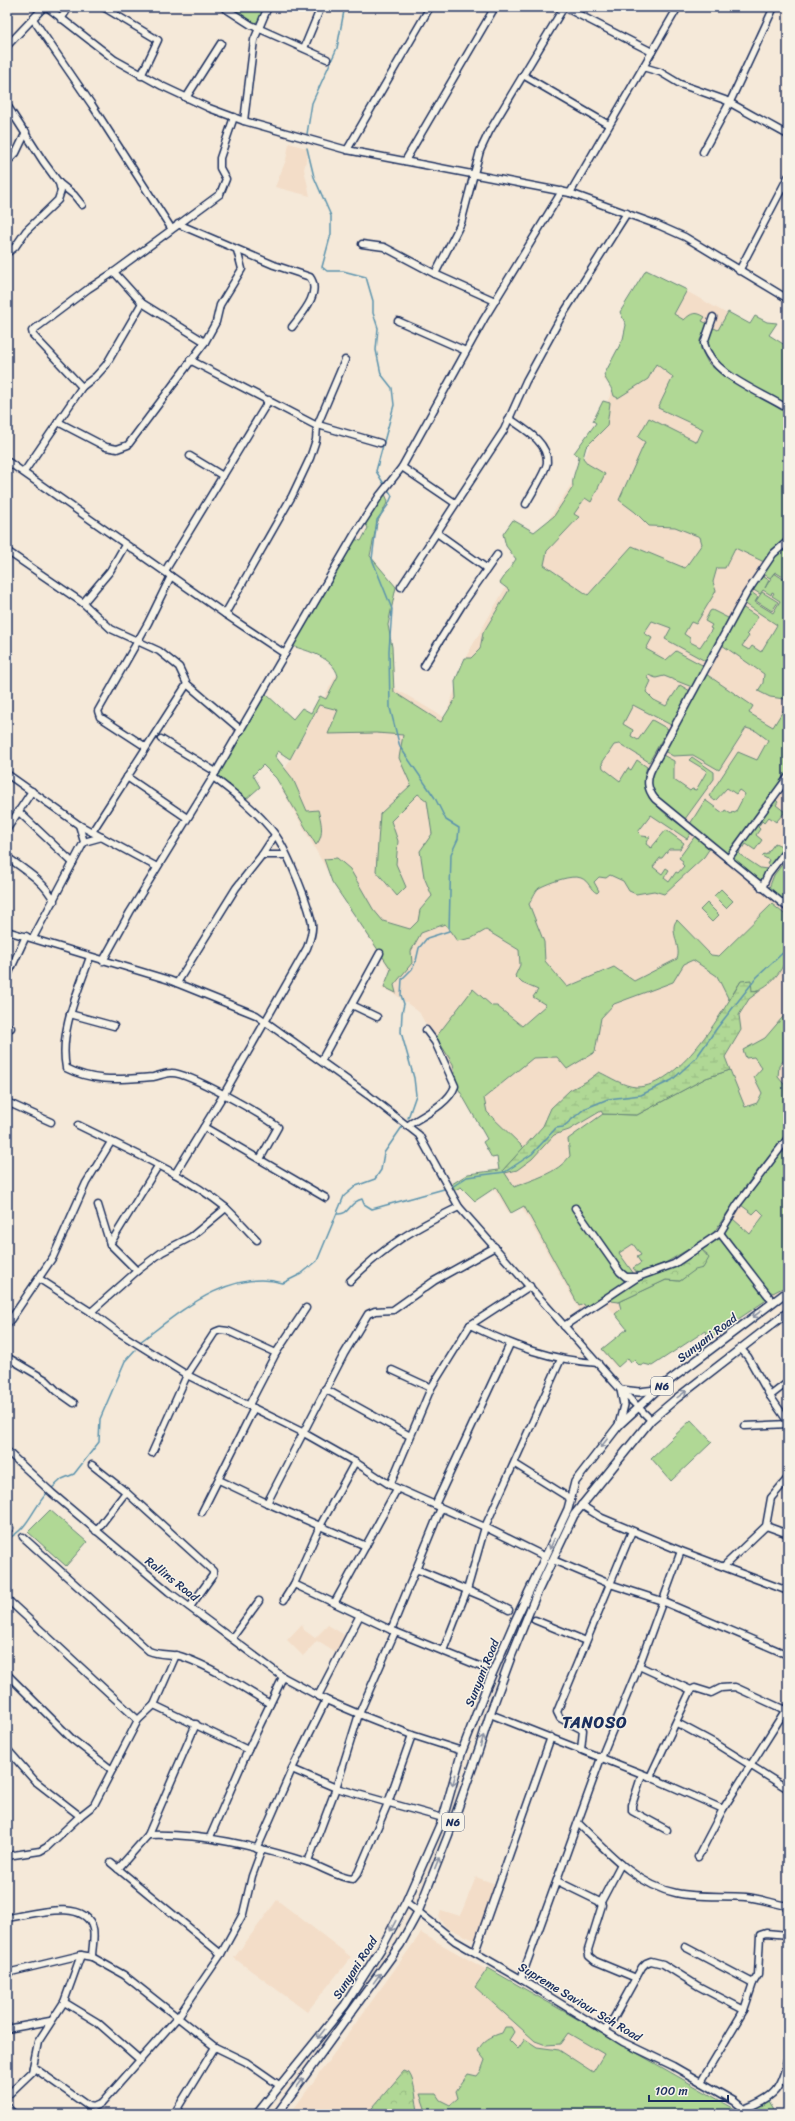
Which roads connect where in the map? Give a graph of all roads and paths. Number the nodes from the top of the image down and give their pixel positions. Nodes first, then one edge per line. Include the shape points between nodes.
1 (46, 7) edge
2 (69, 7) edge
3 (103, 7) edge
4 (222, 7) edge
5 (268, 7) edge
6 (321, 7) edge
7 (430, 7) edge
8 (496, 7) edge
9 (564, 7) edge
10 (678, 7) edge
11 (774, 7) edge
12 (33, 19) junction
13 (61, 19) junction
14 (258, 28) junction
15 (221, 43) dead end
16 (7, 46) edge
17 (304, 48) junction
18 (652, 52) junction
19 (327, 59) dead end
20 (643, 67) junction
21 (523, 75) junction
22 (141, 76) junction
23 (186, 98) junction
24 (730, 104) junction
25 (7, 105) edge
26 (234, 117) junction
27 (244, 121) junction
28 (610, 125) junction
29 (26, 132) junction
30 (788, 135) edge
31 (347, 150) junction
32 (703, 152) dead end
33 (405, 161) junction
34 (7, 162) edge
35 (474, 173) junction
36 (788, 177) edge
37 (59, 183) junction
38 (562, 190) junction
39 (570, 193) junction
40 (82, 205) dead end
41 (627, 213) junction
42 (178, 224) junction
43 (171, 228) junction
44 (362, 244) dead end
45 (238, 250) junction
46 (7, 253) edge
47 (739, 270) junction
48 (114, 272) junction
49 (435, 274) junction
50 (788, 300) edge
51 (495, 301) junction
52 (142, 303) junction
53 (713, 317) dead end
54 (398, 321) dead end
55 (292, 327) dead end
56 (204, 342) junction
57 (466, 351) junction
58 (190, 360) junction
59 (345, 360) dead end
60 (82, 387) junction
61 (270, 400) junction
62 (788, 409) edge
63 (510, 419) junction
64 (58, 422) junction
65 (317, 425) junction
66 (380, 443) dead end
67 (190, 456) dead end
68 (7, 461) edge
69 (402, 467) junction
70 (24, 472) junction
71 (223, 476) junction
72 (455, 503) junction
73 (526, 504) dead end
74 (437, 533) junction
75 (788, 541) edge
76 (125, 545) junction
77 (7, 551) edge
78 (497, 555) dead end
79 (486, 568) junction
80 (165, 571) junction
81 (171, 576) junction
82 (401, 587) dead end
83 (83, 603) junction
84 (225, 614) junction
85 (137, 641) junction
86 (285, 654) junction
87 (424, 666) dead end
88 (187, 684) junction
89 (241, 730) junction
90 (161, 739) dead end
91 (146, 747) junction
92 (7, 774) edge
93 (214, 775) junction
94 (127, 777) junction
95 (788, 777) edge
96 (32, 791) junction
97 (18, 811) junction
98 (187, 818) junction
99 (79, 825) junction
100 (7, 829) edge
101 (92, 832) junction
102 (276, 835) junction
103 (102, 837) junction
104 (84, 842) junction
105 (788, 848) edge
106 (262, 855) junction
107 (285, 855) junction
108 (7, 857) edge
109 (728, 859) junction
110 (73, 863) junction
111 (157, 867) junction
112 (762, 888) junction
113 (54, 901) junction
114 (788, 908) edge
115 (7, 931) edge
116 (26, 936) junction
117 (33, 938) junction
118 (380, 954) dead end
119 (90, 957) junction
120 (103, 961) junction
121 (7, 977) edge
122 (177, 983) junction
123 (352, 1005) junction
124 (70, 1014) junction
125 (377, 1017) dead end
126 (266, 1021) junction
127 (114, 1026) dead end
128 (426, 1030) dead end
129 (321, 1061) junction
130 (224, 1094) junction
131 (7, 1102) edge
132 (51, 1122) dead end
133 (78, 1125) dead end
134 (408, 1126) junction
135 (204, 1127) junction
136 (788, 1138) edge
137 (112, 1142) junction
138 (260, 1159) junction
139 (158, 1166) junction
140 (175, 1174) junction
141 (326, 1198) dead end
142 (98, 1205) dead end
143 (459, 1207) junction
144 (226, 1208) junction
145 (574, 1208) dead end
146 (720, 1233) junction
147 (257, 1240) dead end
148 (110, 1244) junction
149 (495, 1247) junction
150 (136, 1272) junction
151 (638, 1277) junction
152 (38, 1278) junction
153 (350, 1281) dead end
154 (530, 1286) junction
155 (788, 1291) edge
156 (773, 1302) junction
157 (306, 1308) dead end
158 (91, 1312) junction
159 (788, 1312) edge
160 (7, 1325) edge
161 (470, 1325) junction
162 (564, 1326) junction
163 (510, 1344) junction
164 (741, 1349) junction
165 (276, 1353) junction
166 (7, 1357) edge
167 (561, 1359) junction
168 (598, 1363) junction
169 (392, 1370) dead end
170 (187, 1376) junction
171 (788, 1382) edge
172 (431, 1388) junction
173 (324, 1389) junction
174 (621, 1390) junction
175 (657, 1390) junction
176 (770, 1396) junction
177 (74, 1403) dead end
178 (638, 1406) junction
179 (252, 1407) junction
180 (651, 1420) junction
181 (788, 1423) edge
182 (619, 1425) junction
183 (745, 1426) dead end
184 (302, 1432) junction
185 (410, 1436) junction
186 (7, 1452) edge
187 (152, 1453) dead end
188 (355, 1462) junction
189 (515, 1464) junction
190 (92, 1465) dead end
191 (788, 1478) edge
192 (219, 1480) junction
193 (390, 1485) junction
194 (397, 1488) junction
195 (126, 1492) junction
196 (571, 1499) junction
197 (267, 1503) junction
198 (435, 1505) junction
199 (581, 1505) junction
200 (442, 1508) junction
201 (202, 1512) dead end
202 (320, 1526) junction
203 (766, 1526) junction
204 (484, 1527) junction
205 (96, 1531) junction
206 (632, 1531) junction
207 (788, 1534) edge
208 (23, 1537) dead end
209 (366, 1546) junction
210 (680, 1551) junction
211 (549, 1558) junction
212 (724, 1566) junction
213 (416, 1569) junction
214 (294, 1584) junction
215 (610, 1584) junction
216 (467, 1590) junction
217 (788, 1591) edge
218 (7, 1599) edge
219 (284, 1600) dead end
220 (260, 1601) dead end
221 (662, 1601) junction
222 (335, 1602) junction
223 (190, 1607) junction
224 (509, 1610) dead end
225 (360, 1615) junction
226 (535, 1620) dead end
227 (393, 1631) junction
228 (232, 1638) junction
229 (586, 1641) junction
230 (443, 1651) junction
231 (176, 1655) junction
232 (788, 1655) edge
233 (638, 1666) junction
234 (484, 1668) dead end
235 (7, 1674) edge
236 (283, 1677) junction
237 (691, 1690) junction
238 (318, 1696) junction
239 (326, 1700) junction
240 (270, 1704) junction
241 (154, 1705) junction
242 (786, 1708) edge
243 (359, 1714) junction
244 (490, 1714) junction
245 (138, 1720) junction
246 (677, 1723) junction
247 (196, 1724) junction
248 (412, 1736) junction
249 (551, 1737) junction
250 (7, 1749) edge
251 (248, 1750) junction
252 (580, 1750) junction
253 (462, 1751) junction
254 (600, 1758) junction
255 (752, 1766) junction
256 (292, 1769) junction
257 (112, 1770) junction
258 (642, 1774) junction
259 (650, 1777) junction
260 (336, 1788) junction
261 (788, 1789) edge
262 (388, 1802) junction
263 (723, 1809) junction
264 (80, 1816) junction
265 (443, 1818) junction
266 (578, 1824) junction
267 (667, 1830) dead end
268 (148, 1835) junction
269 (210, 1838) junction
270 (259, 1849) junction
271 (7, 1856) edge
272 (698, 1857) dead end
273 (308, 1862) junction
274 (111, 1863) dead end
275 (621, 1864) junction
276 (118, 1869) junction
277 (557, 1881) junction
278 (406, 1902) junction
279 (601, 1902) junction
280 (788, 1906) edge
281 (418, 1912) junction
282 (7, 1918) edge
283 (788, 1935) edge
284 (685, 1947) dead end
285 (475, 1952) junction
286 (221, 1954) junction
287 (81, 1955) junction
288 (92, 1957) junction
289 (7, 1973) edge
290 (636, 1978) junction
291 (521, 1979) junction
292 (753, 1983) junction
293 (64, 2002) junction
294 (744, 2010) junction
295 (178, 2017) junction
296 (50, 2021) junction
297 (7, 2029) edge
298 (605, 2030) junction
299 (214, 2046) junction
300 (788, 2057) edge
301 (140, 2059) junction
302 (33, 2067) junction
303 (701, 2082) junction
304 (279, 2085) junction
305 (7, 2096) edge
306 (7, 2107) edge
307 (745, 2111) edge
308 (14, 2114) edge
309 (174, 2114) edge
310 (257, 2114) edge
311 (277, 2114) edge

1 - 12 street
1 - 13 street
2 - 13 street
3 - 22 street via 158,40
4 - 14 street
5 - 14 street
6 - 17 street
7 - 31 street
8 - 33 street
9 - 18 street
9 - 21 street
10 - 18 street
11 - 24 street
12 - 16 street
12 - 43 street
13 - 22 street via 109,57
14 - 17 street
14 - 27 street via 253,44
15 - 23 street
17 - 19 street
18 - 20 street
20 - 24 street via 660,72 680,84
20 - 28 street
21 - 28 street
21 - 35 street via 486,138
22 - 23 street
23 - 26 street
24 - 30 street
24 - 32 street
25 - 29 street
26 - 27 street
26 - 42 street via 220,158 220,168 226,179 220,194
27 - 31 street
28 - 39 street
29 - 34 street via 16,153
29 - 37 street via 39,156
31 - 33 street
33 - 35 street
35 - 38 street
35 - 49 street via 461,223
36 - 47 street
37 - 40 street
37 - 46 street via 61,194 58,200
38 - 39 street
38 - 51 street
39 - 41 street
41 - 47 street via 684,237
41 - 63 street via 560,319 526,381
42 - 43 street
42 - 45 street
43 - 48 street
44 - 49 street via 384,247
45 - 55 street via 310,276 312,298
45 - 56 street via 242,269 220,304 216,322
47 - 50 street
48 - 52 street
48 - 60 street via 32,331
49 - 51 street
51 - 57 street
52 - 56 street
52 - 60 street via 106,365
53 - 62 street via 704,343 710,359 720,369
54 - 57 street
56 - 58 street
57 - 69 street
58 - 61 street
58 - 64 street via 128,445 117,449 106,447
59 - 65 street
60 - 64 street
61 - 65 street
61 - 71 street
63 - 72 street
63 - 73 street via 538,440 546,452 547,463
64 - 70 street
65 - 66 street
65 - 84 street via 316,440 310,458 292,496
67 - 71 street
68 - 70 street
69 - 72 street
69 - 86 street via 354,535
70 - 76 street
71 - 80 street
72 - 74 street
74 - 79 street
74 - 82 street
75 - 109 street via 773,554 746,594 652,768 647,784 655,799
76 - 80 street
76 - 83 street via 110,571
77 - 83 street
78 - 79 street
79 - 87 street
80 - 81 street
81 - 84 street
81 - 85 street
83 - 85 street via 111,629
84 - 86 street
85 - 88 street via 159,651 179,667
85 - 91 street via 98,711 100,717
86 - 89 street
88 - 89 street
88 - 91 street
89 - 93 street
90 - 93 street
91 - 94 street
92 - 96 street
93 - 98 street
93 - 102 street
94 - 98 street
94 - 101 street
95 - 109 street
96 - 97 street
96 - 99 street
97 - 100 street
97 - 110 street
98 - 111 street
99 - 101 street
99 - 104 street
101 - 103 street
102 - 106 street
102 - 107 street
103 - 104 street
103 - 111 street
104 - 110 street
105 - 112 street via 768,874
106 - 107 street
106 - 122 street via 236,888
107 - 126 street via 299,883 312,923 312,935 308,948
108 - 113 street via 42,882
109 - 112 street
110 - 113 street
111 - 120 street
112 - 114 street
113 - 117 street
115 - 116 street
116 - 117 street
116 - 121 street
117 - 119 street
118 - 123 street
119 - 120 street
119 - 124 street
120 - 122 street
122 - 126 street via 225,1001
123 - 125 street
123 - 129 street
124 - 127 street
124 - 130 street via 65,1040 68,1069 90,1077 115,1081 172,1073
126 - 129 street
126 - 130 street
128 - 134 street via 435,1042 455,1086 439,1104
129 - 134 street
130 - 135 street
130 - 138 street via 278,1127
131 - 132 street
133 - 137 street
134 - 143 street via 419,1135
135 - 138 street
135 - 140 street
136 - 146 street via 737,1204
137 - 139 street
137 - 152 street via 86,1182 53,1257
138 - 141 street
139 - 140 street
139 - 148 street
140 - 144 street
142 - 148 street
143 - 149 street
143 - 153 street via 420,1225 395,1241
144 - 147 street
144 - 150 street via 191,1237 162,1252
145 - 151 street via 620,1272 626,1277
146 - 151 street via 674,1264
146 - 156 street
148 - 150 street
149 - 154 street
149 - 173 street via 434,1281 393,1310 375,1310 368,1314
150 - 158 street
151 - 162 street
152 - 158 street
152 - 160 street
154 - 161 street
154 - 162 street
155 - 156 main road, Sunyani Road / N6
156 -> 175 main road, Sunyani Road / N6
157 - 165 street
158 - 170 street
159 - 164 main road, N6
161 - 163 street
161 - 172 street
162 - 168 street
163 - 167 street
163 - 198 street
164 - 176 street
180 -> 164 main road, N6
165 - 170 street via 228,1331 220,1330 210,1338
165 - 179 street
166 - 177 street via 46,1380
167 - 168 street
167 - 189 street
168 - 174 street
169 - 172 street
170 - 179 street
170 - 187 street
171 - 176 street
172 - 185 street
173 - 184 street
173 - 185 street
174 - 175 main road
174 - 178 street
174 - 182 main road via 624,1405
175 - 178 main road, Sunyani Road / N6
176 - 181 street
178 - 180 street
178 - 182 main road, Sunyani Road / N6
179 - 184 street
179 - 192 street
180 - 199 main road, N6
181 - 183 street
182 -> 196 main road, Sunyani Road / N6 via 575,1482
184 - 188 street
184 - 197 street
185 - 193 street
186 - 205 street, Rallins Road
188 - 193 street
188 - 202 street
189 - 196 street
189 - 204 street
190 - 195 street
191 - 203 street via 771,1498
192 - 197 street
192 - 201 street
193 - 194 street
194 - 198 street
194 - 209 street
195 - 205 street
195 - 223 street via 213,1570 213,1575
196 -> 211 main road, Sunyani Road / N6
197 - 202 street
198 - 200 street
199 - 206 street via 602,1518
199 - 211 main road, Sunyani Road / N6
200 - 204 street
200 - 213 street
202 - 209 street
202 - 214 street
203 - 207 street
203 - 212 street
204 - 211 street
204 - 216 street
205 - 223 street, Rallins Road
206 - 210 street
206 - 215 street
208 - 231 street via 149,1651 160,1655
209 - 222 street
210 - 212 street
210 - 221 street
211 - 215 street
211 - 244 main road, Sunyani Road / N6
211 - 253 main road, Sunyani Road / N6 via 512,1628
212 - 217 street
213 - 216 street
213 - 227 street
214 - 219 street
214 - 222 street
215 - 221 street
215 - 229 street
216 - 224 street
216 - 230 street
218 - 245 street
220 - 228 street
221 - 232 street
221 - 233 street
222 - 225 street
223 - 228 street, Rallins Road
225 - 227 street
225 - 238 street
226 - 229 street
227 - 230 street
227 - 243 street
228 - 236 street, Rallins Road
229 - 252 street via 558,1712 560,1718 583,1730
230 - 234 street
231 - 240 street via 222,1675
231 - 241 street
233 - 237 street
233 - 254 street
235 - 257 street via 72,1739
236 - 238 street, Rallins Road
236 - 240 street
237 - 242 street via 695,1688 711,1693 721,1688 735,1687
237 - 246 street
238 - 239 street, Rallins Road
239 - 243 street, Rallins Road
239 - 256 street
240 - 251 street
241 - 245 street
241 - 247 street
242 - 255 street
243 - 248 street, Rallins Road
243 - 260 street
244 - 249 street
281 -> 244 main road, Sunyani Road / N6 via 480,1749
245 - 257 street
246 - 255 street
246 - 259 street
247 - 251 street
247 - 268 street
248 - 253 street, Rallins Road
248 - 262 street
249 - 252 street
249 - 285 street
250 - 264 street via 35,1781
251 - 269 street
252 - 254 street
253 -> 265 main road, Sunyani Road / N6
254 - 258 street
254 - 266 street
255 - 261 street
255 - 263 street
256 - 260 street
256 - 270 street
257 - 264 street via 94,1804
258 - 259 street
258 - 267 street via 632,1811
259 - 263 street
260 - 262 street
260 - 273 street
262 - 265 street
262 - 273 street via 355,1877 348,1878
263 - 272 street
264 - 271 street via 40,1851
265 - 278 main road, Sunyani Road / N6
266 - 275 street
266 - 277 street
268 - 269 street via 177,1834
268 - 276 street
269 - 270 street
270 - 273 street
270 - 286 street via 243,1914
274 - 276 street
275 - 279 street
275 - 280 street via 638,1876 676,1893 748,1897
276 - 286 street
277 - 279 street
277 - 291 street
278 - 281 street, Supreme Saviour Sch Road
278 -> 304 main road, Sunyani Road / N6 via 382,1947 345,2004
279 - 290 street via 602,1907 588,1950 589,1956
281 - 285 street, Supreme Saviour Sch Road via 455,1941
311 -> 281 main road, Sunyani Road / N6 via 400,1946
282 - 288 street via 68,1909 80,1912 91,1923 94,1931
283 - 292 street via 760,1935 758,1975
284 - 292 street
285 - 291 street, Supreme Saviour Sch Road
286 - 295 street
287 - 288 street
287 - 289 street
287 - 293 street
288 - 295 street via 124,1975
290 - 294 street via 646,1963 657,1962
290 - 298 street
291 - 298 street, Supreme Saviour Sch Road
292 - 294 street
293 - 296 street
293 - 301 street via 97,2022
294 - 303 street
295 - 299 street
295 - 301 street
296 - 297 street
296 - 302 street via 38,2042
298 - 303 street, Supreme Saviour Sch Road
299 - 304 street via 246,2062
299 - 309 street
300 - 307 street via 782,2080 772,2096
301 - 302 street via 102,2103 93,2108
302 - 305 street via 27,2078
303 - 307 street, Supreme Saviour Sch Road
304 - 310 main road, Sunyani Road / N6
306 - 308 street

